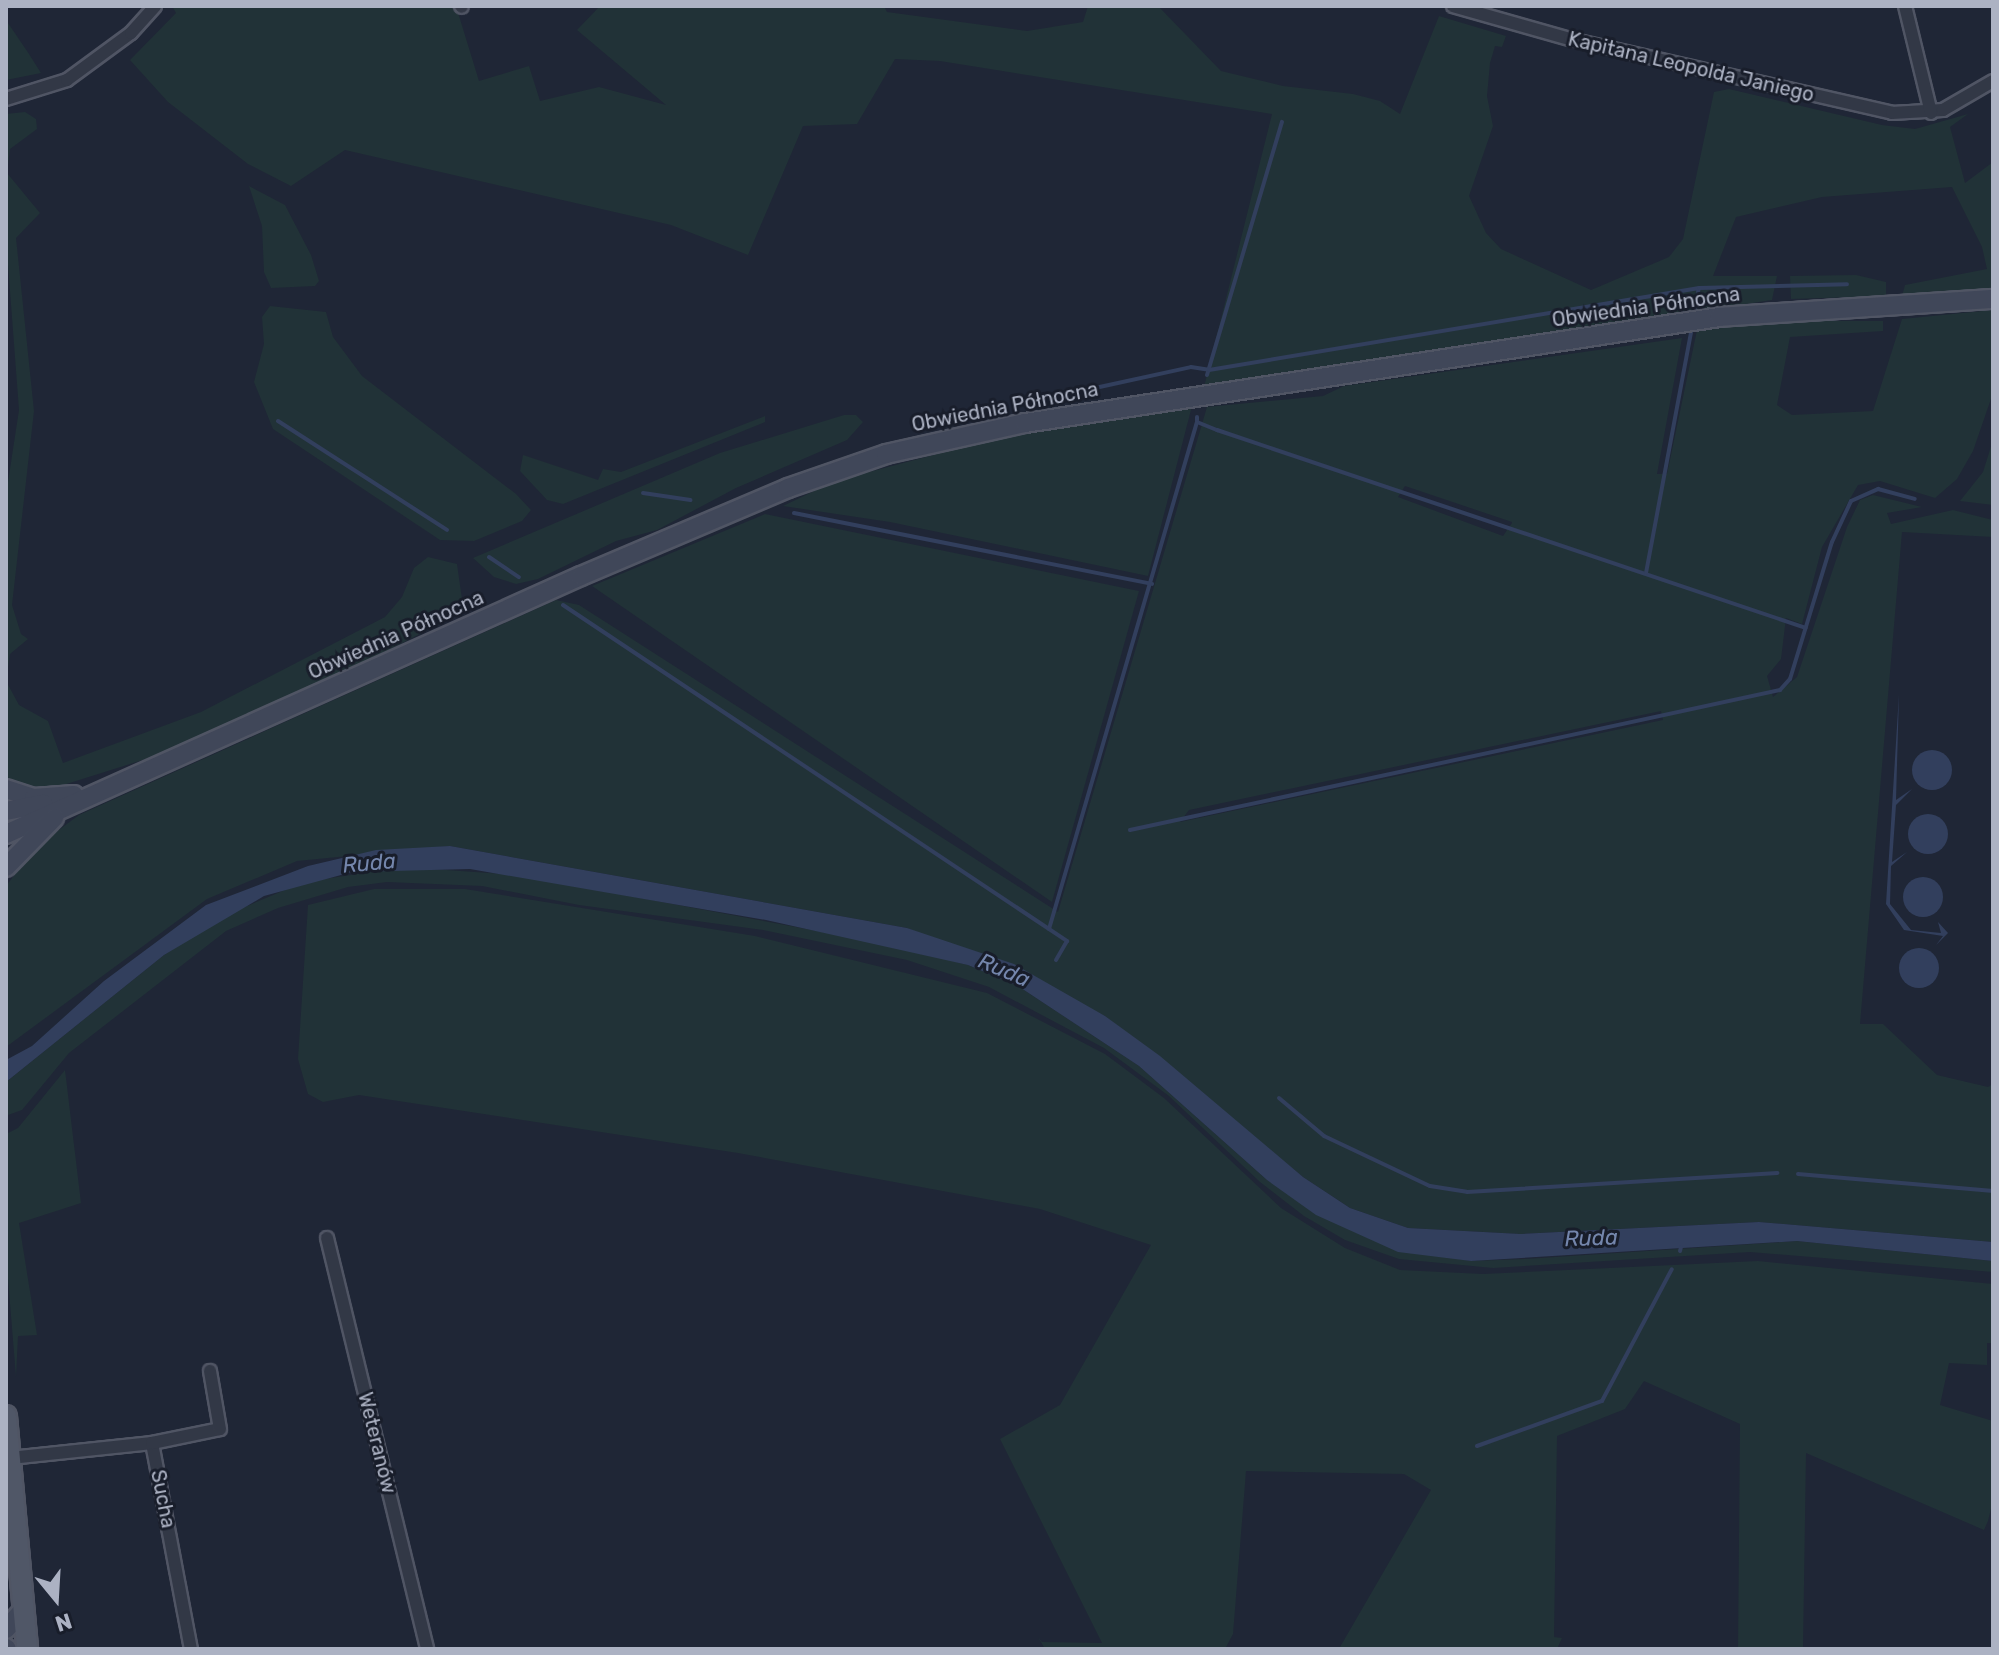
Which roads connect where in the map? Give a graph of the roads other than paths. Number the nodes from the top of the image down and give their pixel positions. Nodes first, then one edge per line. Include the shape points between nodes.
1 (155, 6) edge
2 (1453, 6) edge
3 (1905, 6) edge
4 (1993, 81) edge
5 (6, 99) edge
6 (1931, 113) junction
7 (1993, 299) edge
8 (6, 789) edge
9 (89, 794) junction
10 (6, 811) edge
11 (6, 834) edge
12 (6, 867) edge
13 (327, 1238) dead end
14 (210, 1371) dead end
15 (6, 1416) edge
16 (152, 1443) junction
17 (10, 1458) junction
18 (22, 1611) junction
19 (6, 1629) edge
20 (27, 1649) edge
21 (191, 1649) edge
22 (427, 1649) edge

1 - 5 street via 131,33 67,80
2 - 6 street, Kapitana Leopolda Janiego via 1556,36 1869,108
3 - 6 street
4 - 6 street, Kapitana Leopolda Janiego via 1961,103
7 - 9 main road, Obwiednia Północna via 1705,319 1037,421 921,445 833,470 763,498
8 - 9 main road via 34,798
9 - 10 main road, Obwiednia Północna
9 - 11 main road, Obwiednia Północna
9 - 12 main road via 41,826
13 - 22 street, Weteranów
14 - 16 street via 220,1429
15 - 17 main road
16 - 17 street, Sucha
16 - 21 street, Sucha
17 - 18 main road
18 - 19 main road
18 - 20 main road

